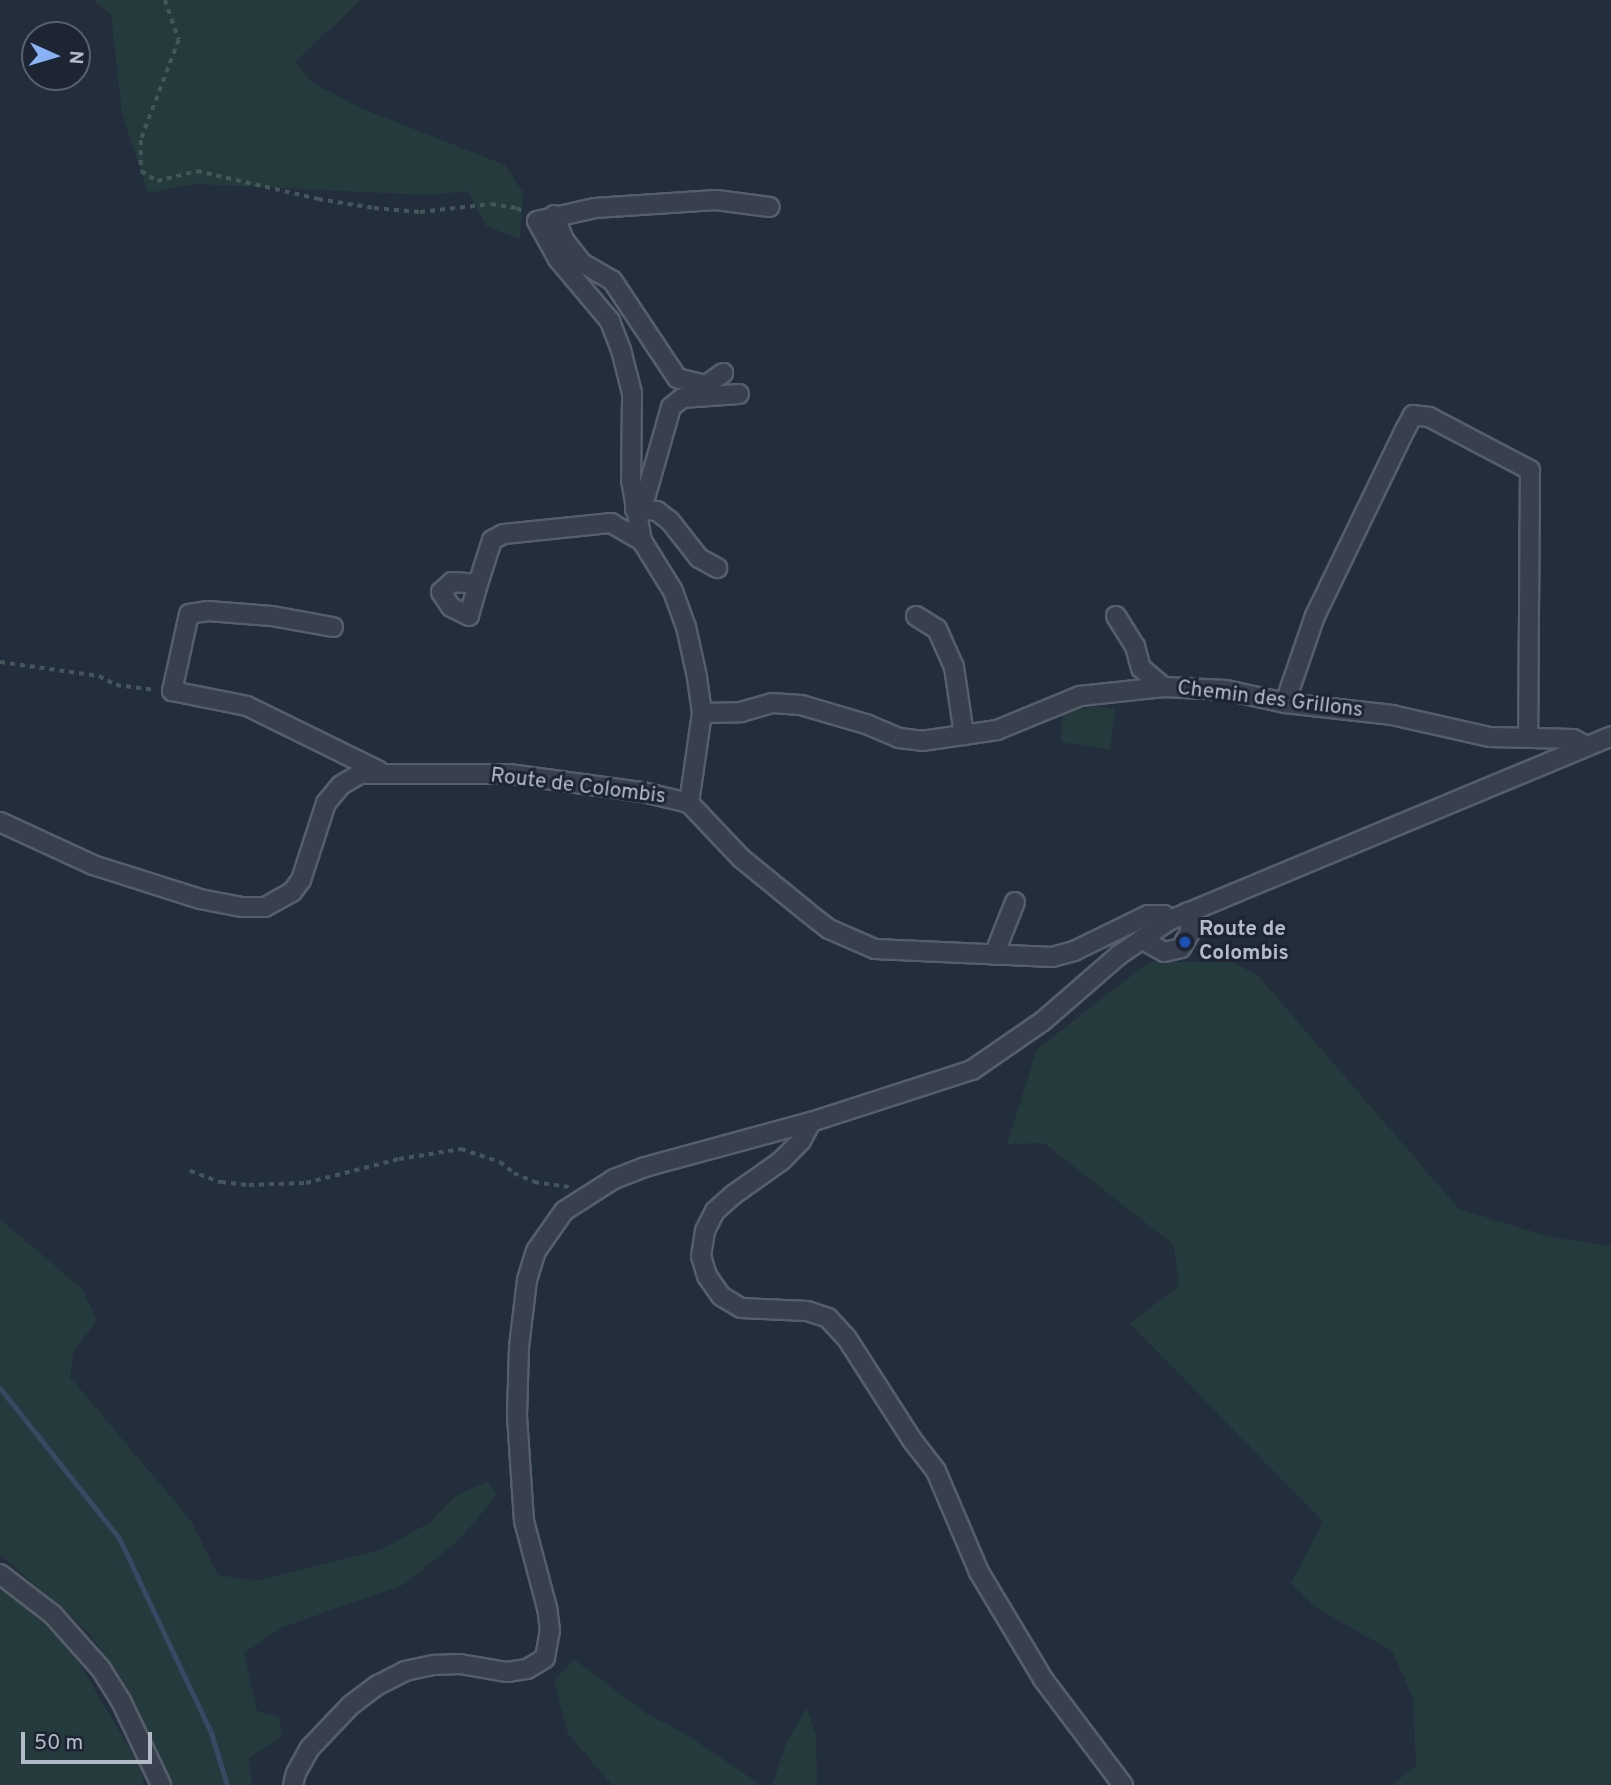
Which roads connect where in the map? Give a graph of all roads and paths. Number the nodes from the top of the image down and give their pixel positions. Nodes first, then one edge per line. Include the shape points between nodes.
1 (165, 0) edge
2 (770, 207) dead end
3 (554, 215) junction
4 (537, 221) junction
5 (723, 373) dead end
6 (739, 394) dead end
7 (635, 509) junction
8 (642, 541) junction
9 (717, 568) dead end
10 (478, 584) dead end
11 (916, 616) dead end
12 (1116, 616) dead end
13 (333, 627) dead end
14 (0, 662) edge
15 (1164, 687) junction
16 (172, 691) junction
17 (1285, 703) junction
18 (702, 713) junction
19 (964, 735) junction
20 (1611, 736) edge
21 (1528, 737) junction
22 (1586, 747) junction
23 (382, 773) junction
24 (689, 803) junction
25 (0, 822) edge
26 (1015, 902) dead end
27 (1187, 912) junction
28 (1170, 920) junction
29 (1141, 939) junction
30 (994, 955) junction
31 (811, 1122) junction
32 (190, 1171) dead end
33 (587, 1194) junction
34 (0, 1574) edge
35 (161, 1785) edge
36 (293, 1785) edge
37 (1123, 1785) edge

1 - 4 path via 179,40 141,140 141,171 157,181 197,171 318,200 420,212 491,204 517,208
2 - 3 street via 716,200
3 - 4 street
3 - 5 street via 564,240 582,263 612,280 677,378 706,385
4 - 7 street via 558,259 610,321 621,350 632,393
6 - 7 street via 682,398 671,407 646,495
7 - 8 street
7 - 9 street via 656,511 699,558
8 - 10 street via 611,523 504,534 492,540
8 - 18 street via 673,591 686,627
11 - 19 street via 937,629 954,667
12 - 15 street via 1135,646 1141,668
13 - 16 street via 220,612 189,614
14 - 16 path
15 - 17 street, Chemin des Grillons via 1226,690
15 - 19 street, Chemin des Grillons via 1080,696 997,730
16 - 23 street via 247,706
17 - 21 street, Chemin des Grillons via 1392,715 1490,737
17 - 21 street via 1315,616 1388,462 1413,415 1429,417 1530,470
18 - 19 street, Chemin des Grillons via 741,712 782,703 834,714 899,738 922,741
18 - 24 street
20 - 22 street
21 - 22 street, Chemin des Grillons via 1573,739
22 - 27 street
23 - 24 street, Route de Colombis via 509,774 643,792
23 - 25 street via 360,774 341,785 326,803 301,880 292,892 265,907 186,895 93,865
24 - 30 street, Route de Colombis via 741,858 829,929 853,942 875,949
26 - 30 street
27 - 28 street
27 - 29 street via 1191,931 1181,948 1164,952
28 - 29 street
28 - 30 street, Route de Colombis via 1164,915 1148,915 1052,957
29 - 31 street via 1042,1021 972,1070
31 - 33 street via 645,1167
31 - 37 street via 801,1141 781,1161 715,1211 705,1231 701,1256 707,1276 721,1296 741,1308 807,1311 828,1318 846,1337 936,1471 979,1572 1043,1679
32 - 33 path via 221,1182 249,1185 306,1183 399,1159 461,1149 493,1158 534,1182
33 - 36 street via 564,1210 541,1241 521,1314 519,1454 524,1521 550,1631 545,1658 527,1669 507,1672 434,1665 405,1671 377,1685 310,1748
34 - 35 street via 53,1615 102,1670

